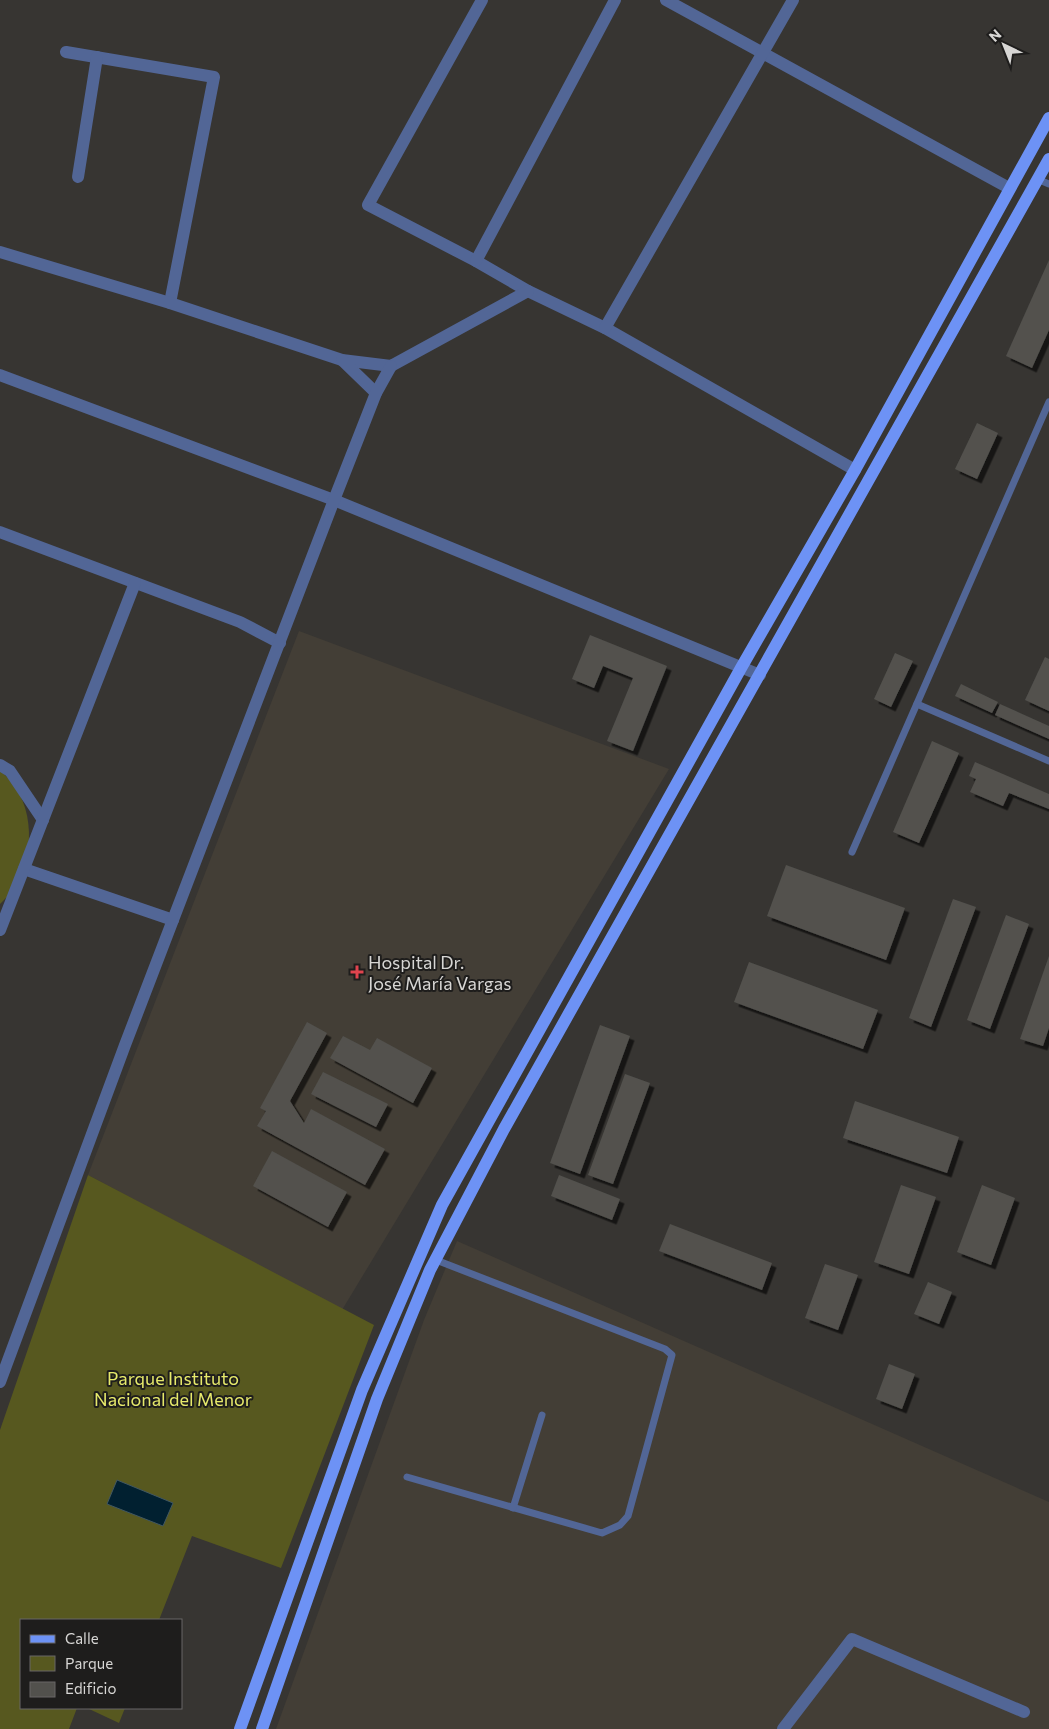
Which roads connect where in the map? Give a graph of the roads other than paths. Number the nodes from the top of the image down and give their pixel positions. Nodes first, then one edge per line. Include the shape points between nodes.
1 (482, 0) edge
2 (615, 0) edge
3 (666, 0) edge
4 (793, 0) edge
5 (66, 52) dead end
6 (762, 54) junction
7 (97, 57) junction
8 (1049, 118) edge
9 (1049, 159) edge
10 (78, 177) dead end
11 (1043, 182) edge
12 (1009, 188) junction
13 (0, 252) edge
14 (476, 261) junction
15 (528, 291) junction
16 (170, 303) junction
17 (605, 328) junction
18 (342, 360) junction
19 (391, 366) junction
20 (0, 375) edge
21 (376, 393) junction
22 (1049, 402) edge
23 (855, 470) junction
24 (334, 500) junction
25 (0, 532) edge
26 (135, 584) junction
27 (280, 643) junction
28 (741, 668) junction
29 (760, 675) junction
30 (917, 704) junction
31 (1049, 761) edge
32 (0, 765) edge
33 (43, 820) junction
34 (852, 852) dead end
35 (24, 869) junction
36 (2, 918) edge
37 (173, 920) junction
38 (0, 930) edge
39 (436, 1260) junction
40 (0, 1382) edge
41 (542, 1415) dead end
42 (407, 1477) dead end
43 (513, 1508) junction
44 (1024, 1712) dead end
45 (240, 1729) edge
46 (262, 1729) edge
47 (783, 1729) edge

1 - 14 street via 368,205
2 - 14 street
3 - 6 street
4 - 6 street
5 - 7 street
6 - 12 street
6 - 17 street
7 - 10 street
7 - 16 street via 214,78
8 - 12 main road
9 - 11 main road
11 - 29 main road
12 - 23 main road
13 - 16 street
14 - 15 street
15 - 17 street
15 - 19 street
16 - 18 street
17 - 23 street
18 - 19 street
18 - 21 street
19 - 21 street
20 - 24 street
21 - 24 street
22 - 30 lane
23 - 28 main road
24 - 27 street
24 - 28 street
25 - 26 street
26 - 27 street via 240,622
26 - 33 street
27 - 37 street
28 - 29 street
28 - 45 main road via 442,1205 362,1390
29 - 39 main road via 504,1129
30 - 31 lane
30 - 34 lane
32 - 33 street via 10,771
33 - 35 street
35 - 36 street
35 - 37 street
36 - 38 street
37 - 40 street
39 - 43 lane via 665,1349 672,1355 628,1516 620,1525 602,1533
39 - 46 main road via 377,1399
41 - 43 lane
42 - 43 lane
44 - 47 street via 852,1639

